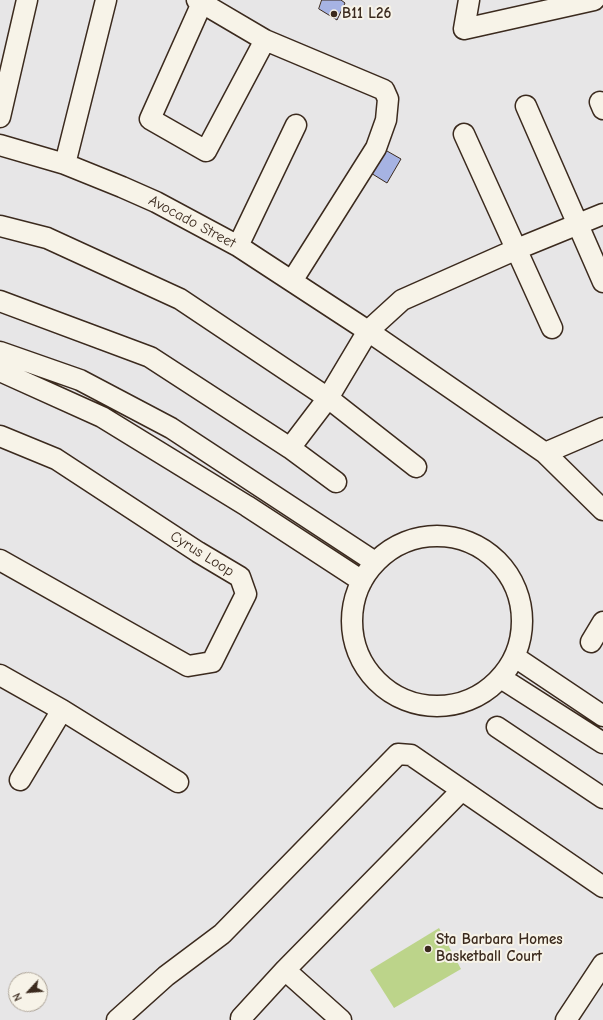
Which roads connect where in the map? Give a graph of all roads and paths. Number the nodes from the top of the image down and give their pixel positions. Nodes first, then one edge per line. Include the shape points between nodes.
1 (27, 0) edge
2 (106, 0) edge
3 (469, 0) edge
4 (594, 0) edge
5 (200, 2) edge
6 (265, 40) junction
7 (526, 106) dead end
8 (0, 117) edge
9 (296, 125) dead end
10 (464, 134) dead end
11 (0, 146) edge
12 (65, 164) junction
13 (603, 214) edge
14 (578, 225) junction
15 (0, 226) edge
16 (238, 246) junction
17 (517, 249) junction
18 (292, 281) junction
19 (603, 282) edge
20 (0, 301) edge
21 (552, 328) dead end
22 (368, 331) junction
23 (0, 352) edge
24 (0, 371) edge
25 (328, 398) junction
26 (603, 428) edge
27 (0, 436) edge
28 (290, 448) junction
29 (545, 453) junction
30 (416, 467) dead end
31 (250, 480) junction
32 (336, 482) dead end
33 (238, 501) junction
34 (603, 510) edge
35 (0, 560) edge
36 (375, 562) junction
37 (362, 581) junction
38 (603, 622) edge
39 (591, 642) dead end
40 (515, 658) junction
41 (0, 675) edge
42 (501, 678) junction
43 (62, 710) junction
44 (603, 716) edge
45 (497, 727) dead end
46 (603, 744) edge
47 (20, 780) dead end
48 (178, 782) dead end
49 (462, 790) junction
50 (603, 798) edge
51 (600, 878) edge
52 (603, 964) edge
53 (284, 970) junction
54 (124, 1018) edge
55 (242, 1019) edge
56 (341, 1020) edge
57 (566, 1020) edge

1 - 8 street
2 - 12 street
3 - 4 street via 464,29
5 - 6 street
5 - 6 street via 150,119 206,151
6 - 18 street via 384,90 388,99 386,120 376,148
7 - 14 street
9 - 16 street
10 - 17 street
11 - 12 street, Avocado Street
12 - 16 street, Avocado Street via 156,202
13 - 14 street
14 - 17 street
14 - 19 street
15 - 25 street via 47,238 180,299
16 - 18 street, Avocado Street
17 - 21 street
17 - 22 street via 402,300
18 - 22 street, Avocado Street
20 - 28 street via 150,356
22 - 25 street
22 - 29 street, Avocado Street
23 - 31 street via 80,380 171,428
24 - 33 street via 102,417
25 - 28 street
25 - 30 street
26 - 29 street
27 - 35 street, Cyrus Loop via 56,459 240,577 246,594 212,662 188,666
28 - 32 street
29 - 34 street, Avocado Street
31 - 33 street
31 - 36 street
33 - 37 street
36 - 37 street
36 - 40 street via 387,551 416,538 448,536 478,546 503,567 518,595 522,610 522,626
37 - 42 street via 352,610 354,641 366,670 388,692 416,705 448,706 477,697
38 - 39 street
40 - 42 street
40 - 44 street
41 - 43 street
42 - 46 street
43 - 47 street
43 - 48 street
45 - 50 street
49 - 51 street
49 - 53 street
49 - 54 street via 410,755 398,754 222,934 166,976
52 - 57 street
53 - 55 street
53 - 56 street

